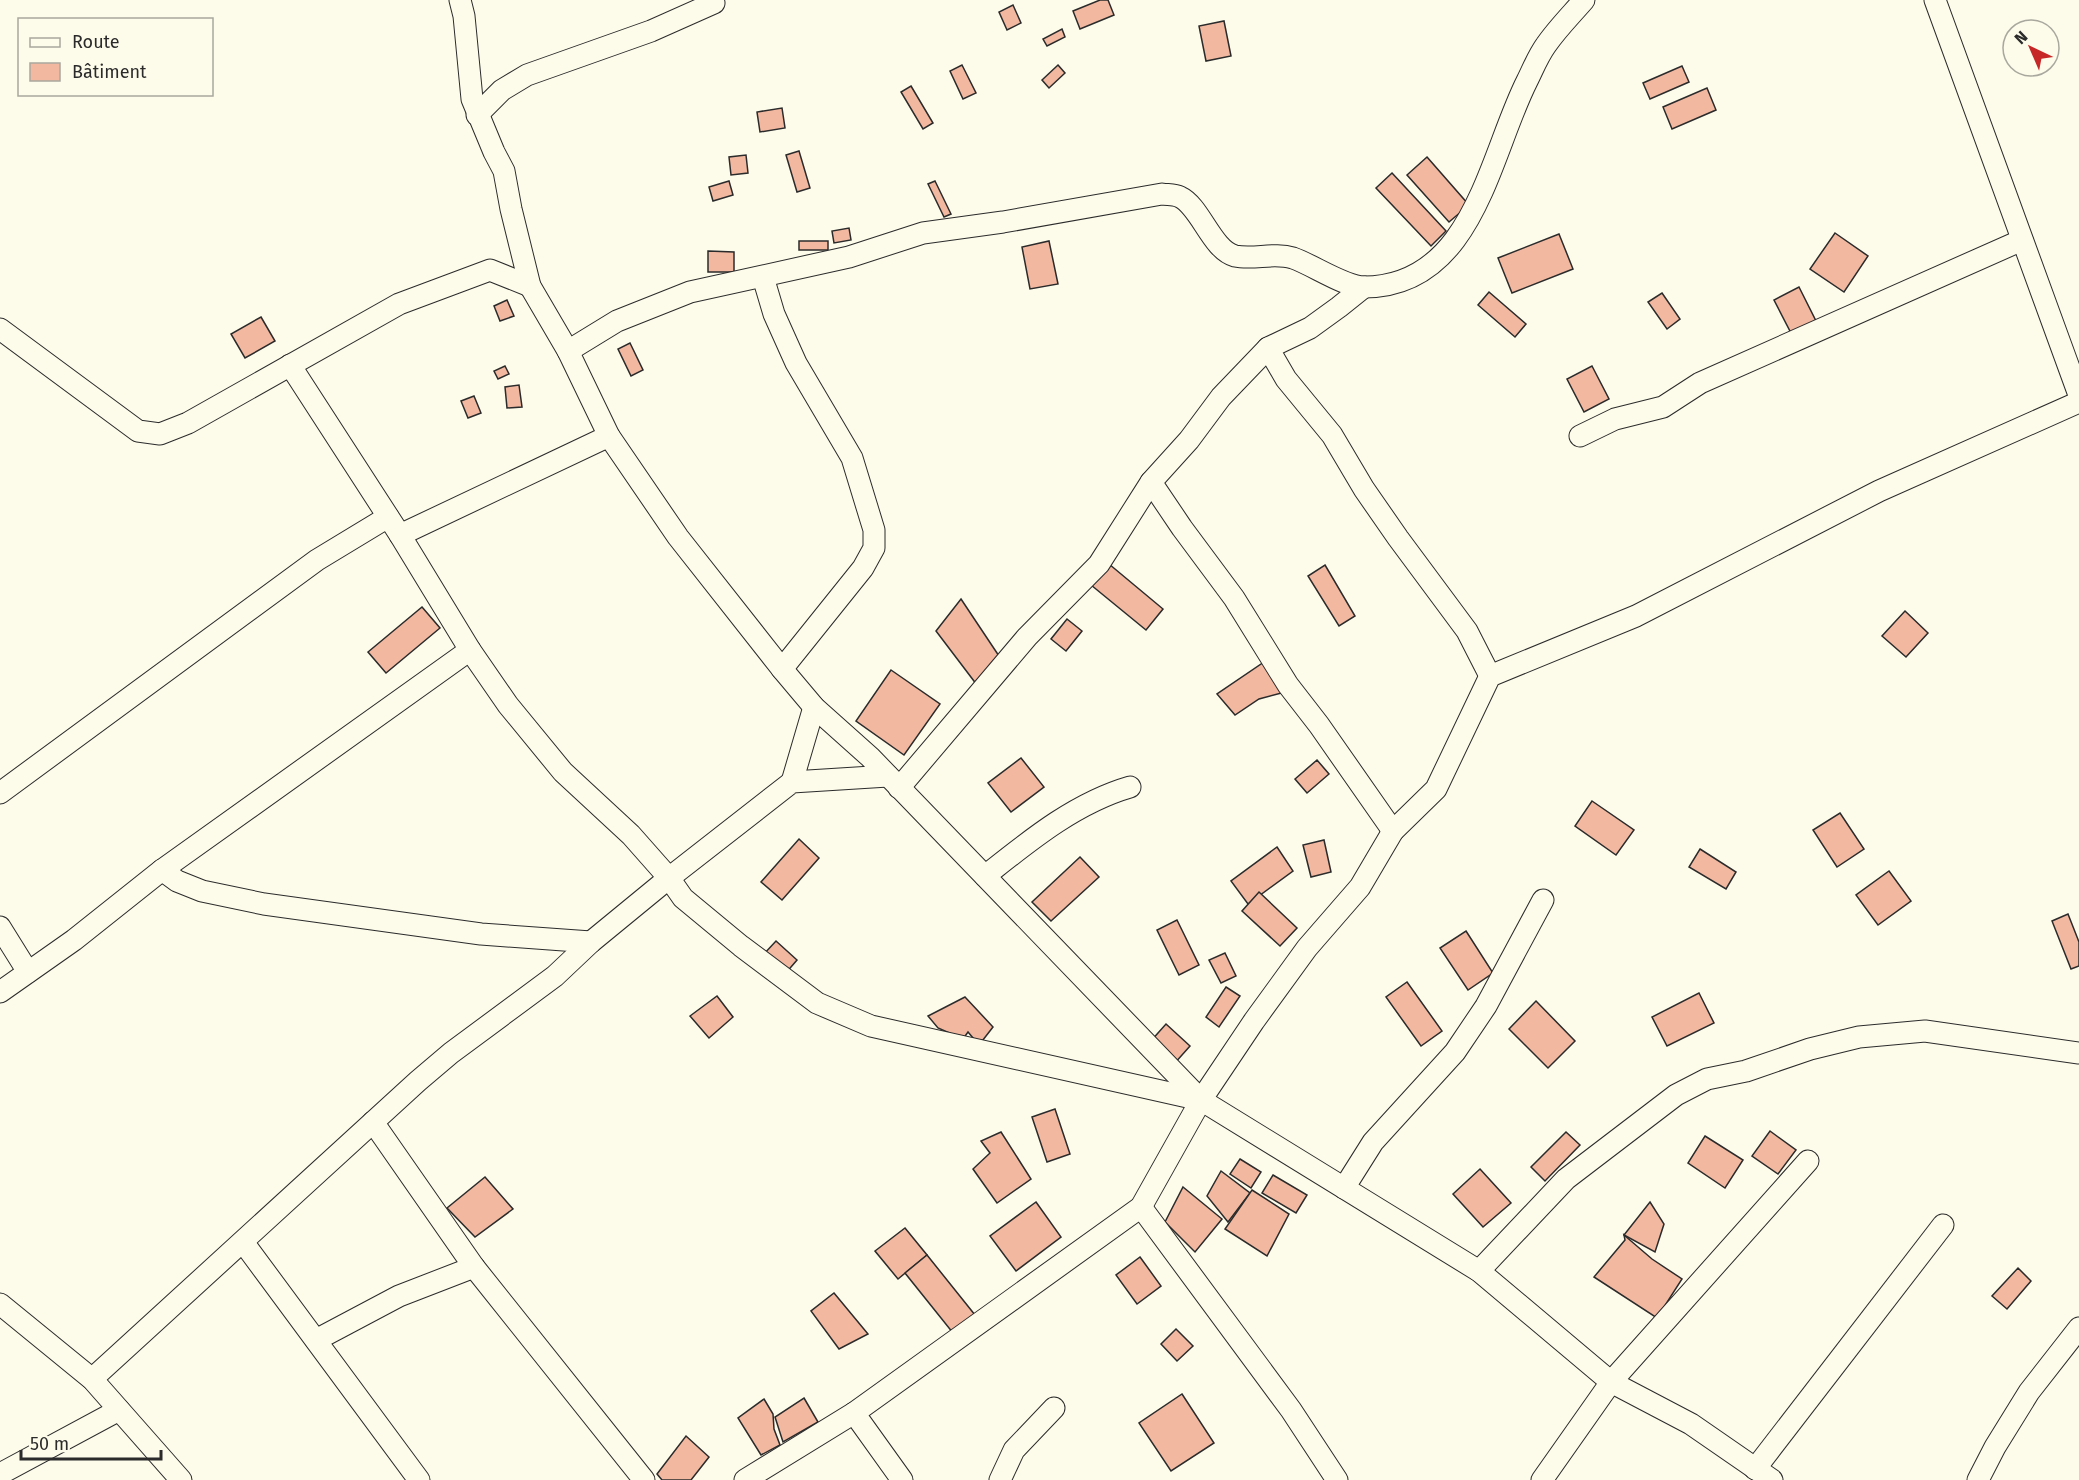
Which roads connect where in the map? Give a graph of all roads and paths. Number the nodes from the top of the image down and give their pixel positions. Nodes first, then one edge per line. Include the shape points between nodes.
1 (460, 0) edge
2 (1584, 0) edge
3 (1935, 0) edge
4 (714, 3) dead end
5 (477, 115) junction
6 (2022, 240) junction
7 (520, 246) junction
8 (490, 270) junction
9 (763, 277) junction
10 (530, 285) junction
11 (1364, 287) junction
12 (0, 329) edge
13 (1268, 348) junction
14 (568, 351) junction
15 (290, 365) junction
16 (2079, 395) edge
17 (2079, 402) edge
18 (609, 436) junction
19 (1580, 436) dead end
20 (1151, 482) junction
21 (388, 517) junction
22 (400, 535) junction
23 (470, 650) junction
24 (782, 669) junction
25 (1490, 676) junction
26 (814, 707) junction
27 (792, 782) junction
28 (894, 782) junction
29 (1130, 787) dead end
30 (0, 793) edge
31 (1393, 831) junction
32 (162, 870) junction
33 (985, 876) junction
34 (669, 878) junction
35 (1543, 900) dead end
36 (0, 927) edge
37 (591, 942) junction
38 (28, 972) junction
39 (0, 992) edge
40 (2079, 1053) edge
41 (1201, 1100) junction
42 (373, 1122) junction
43 (1808, 1161) dead end
44 (1344, 1188) junction
45 (1141, 1207) junction
46 (1943, 1225) dead end
47 (243, 1242) junction
48 (474, 1267) junction
49 (1479, 1271) junction
50 (0, 1304) edge
51 (2079, 1328) edge
52 (316, 1340) junction
53 (92, 1379) junction
54 (1611, 1382) junction
55 (1054, 1408) dead end
56 (118, 1410) junction
57 (854, 1413) junction
58 (0, 1474) edge
59 (1763, 1474) edge
60 (181, 1480) edge
61 (419, 1480) edge
62 (644, 1480) edge
63 (745, 1480) edge
64 (902, 1480) edge
65 (1000, 1480) edge
66 (1338, 1480) edge
67 (1542, 1480) edge
68 (1978, 1480) edge

1 - 5 street
2 - 11 street via 1537,60 1477,205 1446,251 1412,277
3 - 6 street
4 - 5 street via 651,31 527,75 502,90
5 - 7 street via 504,171
6 - 16 street
6 - 19 street via 1700,383 1663,407 1615,419
7 - 8 street
7 - 10 street
8 - 10 street
8 - 15 street via 399,304
9 - 11 street via 849,257 923,233 1162,194 1184,200 1230,254 1286,256
9 - 14 street via 690,292 617,321
9 - 24 street via 796,363 852,458 874,530 874,548 863,568
10 - 14 street
11 - 13 street via 1310,328
12 - 15 street via 138,431 160,434 188,423
13 - 20 street via 1221,397
13 - 25 street via 1286,379 1332,435 1364,489 1467,631
14 - 18 street
15 - 21 street
17 - 25 street via 1879,490 1636,616
18 - 22 street
18 - 24 street via 678,537
20 - 28 street via 1099,564
20 - 31 street via 1234,598 1288,685
21 - 22 street
21 - 30 street via 308,567
22 - 23 street
23 - 32 street
23 - 34 street via 508,705 563,772
24 - 26 street
25 - 31 street via 1436,789
26 - 27 street
26 - 28 street
27 - 28 street
27 - 34 street
28 - 33 street
29 - 33 street via 1105,794 1037,835
31 - 41 street via 1360,887 1301,957
32 - 37 street via 202,891 264,904 481,934
32 - 38 street
33 - 41 street
34 - 37 street
34 - 41 street via 683,898 817,1003 871,1026
35 - 44 street via 1455,1052 1373,1142
36 - 38 street
37 - 42 street via 555,976 451,1053
38 - 39 street
40 - 49 street via 1925,1031 1849,1040 1707,1079 1676,1095 1566,1179
41 - 44 street
41 - 45 street
42 - 47 street
42 - 48 street
43 - 54 street
44 - 49 street
45 - 57 street
45 - 66 street
46 - 59 street
47 - 52 street
47 - 53 street
48 - 52 street via 399,1296
48 - 62 street
49 - 54 street
50 - 53 street
51 - 68 street via 2029,1392
52 - 61 street
53 - 56 street
54 - 59 street via 1691,1424
54 - 67 street
55 - 65 street via 1014,1450
56 - 58 street
56 - 60 street
57 - 63 street
57 - 64 street

